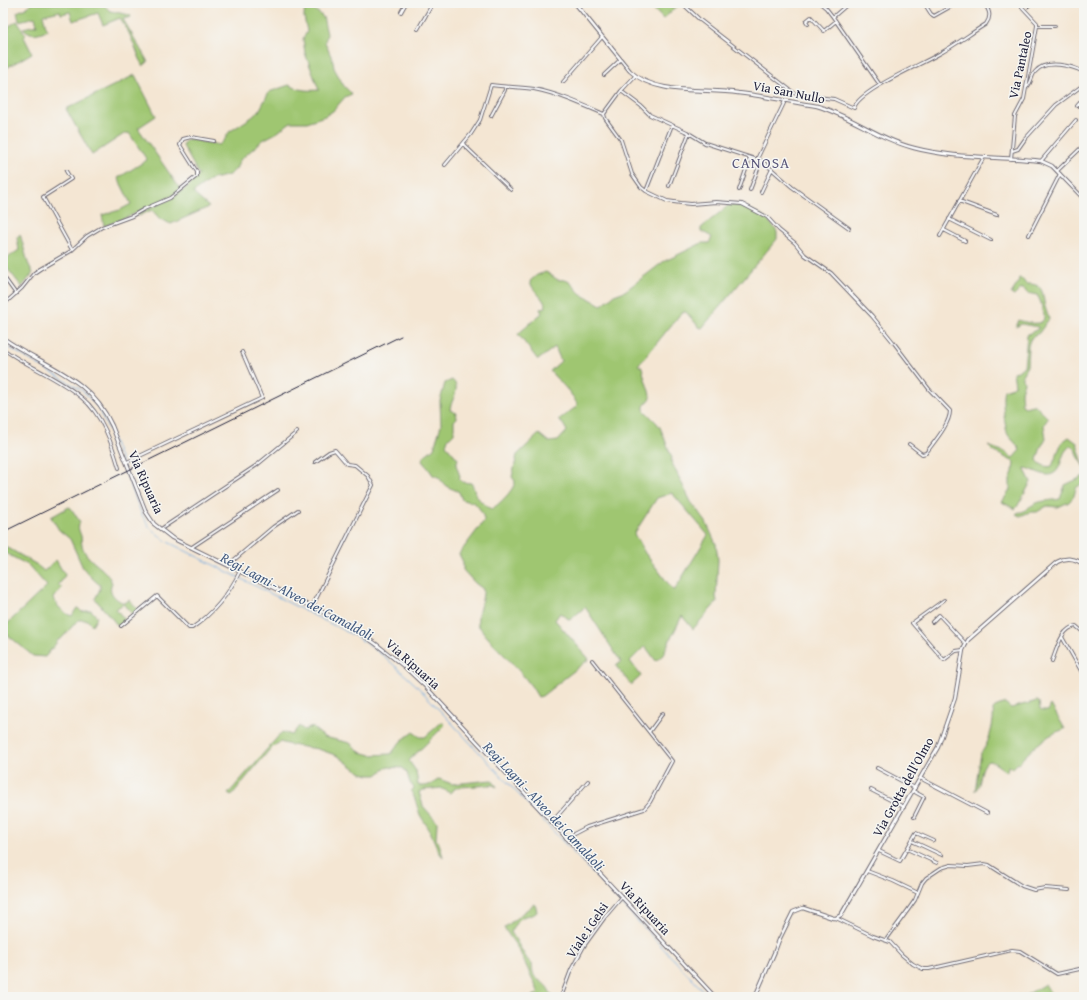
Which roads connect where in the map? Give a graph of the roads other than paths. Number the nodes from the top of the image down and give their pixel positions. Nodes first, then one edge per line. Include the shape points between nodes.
1 (406, 3) edge
2 (433, 3) edge
3 (575, 3) edge
4 (682, 3) edge
5 (820, 3) edge
6 (849, 3) edge
7 (924, 3) edge
8 (957, 3) edge
9 (984, 3) edge
10 (1022, 3) edge
11 (401, 12) dead end
12 (833, 17) junction
13 (836, 21) junction
14 (808, 24) dead end
15 (1037, 26) junction
16 (1055, 26) dead end
17 (418, 29) dead end
18 (602, 37) junction
19 (620, 60) junction
20 (1084, 72) edge
21 (604, 75) dead end
22 (635, 76) junction
23 (563, 82) dead end
24 (880, 85) junction
25 (1083, 85) edge
26 (505, 87) junction
27 (1026, 88) junction
28 (621, 91) junction
29 (1084, 98) edge
30 (785, 101) junction
31 (1077, 106) dead end
32 (604, 114) junction
33 (492, 116) dead end
34 (1076, 120) dead end
35 (672, 125) junction
36 (689, 133) junction
37 (214, 141) dead end
38 (463, 144) junction
39 (1084, 145) edge
40 (1012, 151) junction
41 (985, 156) junction
42 (750, 158) junction
43 (1011, 159) junction
44 (760, 161) junction
45 (1041, 161) junction
46 (445, 165) dead end
47 (772, 169) junction
48 (66, 171) dead end
49 (1057, 171) junction
50 (1060, 174) junction
51 (669, 186) dead end
52 (511, 190) dead end
53 (739, 190) dead end
54 (750, 190) dead end
55 (646, 191) junction
56 (760, 192) dead end
57 (1084, 199) edge
58 (959, 201) junction
59 (997, 215) dead end
60 (949, 219) junction
61 (849, 228) dead end
62 (943, 229) junction
63 (1029, 235) dead end
64 (940, 236) dead end
65 (991, 240) dead end
66 (965, 241) dead end
67 (72, 250) junction
68 (3, 276) edge
69 (16, 294) junction
70 (3, 305) edge
71 (3, 338) edge
72 (3, 349) edge
73 (242, 352) dead end
74 (297, 432) dead end
75 (909, 444) dead end
76 (315, 462) dead end
77 (126, 463) junction
78 (118, 468) dead end
79 (278, 490) dead end
80 (298, 510) dead end
81 (160, 529) junction
82 (192, 547) junction
83 (228, 564) junction
84 (1084, 565) edge
85 (239, 572) junction
86 (944, 600) dead end
87 (312, 607) junction
88 (932, 622) dead end
89 (120, 626) dead end
90 (1084, 632) edge
91 (1062, 637) junction
92 (966, 644) junction
93 (963, 650) junction
94 (592, 660) dead end
95 (1052, 661) dead end
96 (1084, 676) edge
97 (663, 713) dead end
98 (649, 732) junction
99 (877, 768) dead end
100 (920, 778) junction
101 (588, 781) dead end
102 (915, 788) junction
103 (871, 790) dead end
104 (913, 791) junction
105 (904, 808) junction
106 (987, 813) dead end
107 (914, 817) dead end
108 (552, 822) junction
109 (566, 838) junction
110 (912, 841) junction
111 (934, 841) dead end
112 (907, 849) junction
113 (879, 850) junction
114 (942, 854) dead end
115 (937, 863) dead end
116 (867, 871) junction
117 (1069, 890) dead end
118 (918, 893) junction
119 (622, 897) junction
120 (836, 918) junction
121 (886, 940) junction
122 (1084, 968) edge
123 (561, 997) edge
124 (715, 997) edge
125 (755, 997) edge

1 - 11 street
2 - 17 street
3 - 18 street, Via San Nullo
4 - 24 street via 794,93 834,99 854,108
5 - 12 street
6 - 12 street
7 - 8 street via 934,16
9 - 24 street via 990,14 986,24 938,55
10 - 15 street, Via Pantaleo via 1022,7
12 - 13 street
13 - 14 street via 824,31 811,17 806,21
13 - 24 street
15 - 16 street
15 - 27 street, Via Pantaleo
18 - 19 street, Via San Nullo
18 - 23 street
19 - 21 street
19 - 22 street, Via San Nullo
20 - 27 street via 1060,64 1040,68 1035,71
22 - 28 street
22 - 30 street, Via San Nullo via 668,87 737,93
25 - 40 street via 1056,105 1018,149
26 - 32 street via 552,93
26 - 33 street
26 - 38 street via 491,86 480,120
27 - 40 street, Via Pantaleo via 1024,99 1015,116
28 - 32 street
28 - 35 street via 650,115
29 - 31 street
30 - 41 street, Via San Nullo via 827,110 883,137 914,148
30 - 44 street via 758,157
32 - 55 street via 619,136 632,174
34 - 45 street
35 - 36 street
35 - 55 street
36 - 42 street via 705,142
36 - 51 street
37 - 67 street via 191,137 183,139 180,145 198,176 170,198 102,227
38 - 46 street
38 - 52 street
39 - 49 street
40 - 43 street, Via Pantaleo
41 - 43 street, Via San Nullo
41 - 58 street
42 - 44 street
42 - 53 street
43 - 45 street, Via San Nullo
44 - 47 street
44 - 54 street
45 - 49 street, Via San Nullo
47 - 56 street
47 - 61 street via 792,187
48 - 67 street via 71,179 43,197
49 - 50 street, Via San Nullo
50 - 57 street, Via San Nullo
50 - 63 street
55 - 75 street via 667,201 691,204 716,202 746,206 767,217 805,255 831,273 872,316 950,411 946,424 926,452 922,454
58 - 59 street
58 - 60 street
60 - 62 street
60 - 65 street
62 - 64 street
62 - 66 street
67 - 69 street via 34,273
68 - 69 street
69 - 70 street
71 - 77 street, Via Ripuaria via 87,390 108,418
72 - 78 street via 86,401 104,428
73 - 77 street via 262,398
74 - 81 street via 257,465
76 - 87 street via 335,450 347,464 355,466 368,476 372,485
77 - 81 street, Via Ripuaria via 146,512
79 - 82 street
80 - 83 street
81 - 82 street, Via Ripuaria
82 - 83 street, Via Ripuaria
83 - 85 street, Via Ripuaria
84 - 92 street, Via Grotta dell'Olmo via 1072,559 1057,562
85 - 87 street, Via Ripuaria
85 - 89 street via 216,609 192,628 189,628 157,596
86 - 93 street via 912,623 944,660 956,651
87 - 108 street, Via Ripuaria via 357,631 406,668
88 - 92 street via 939,616
90 - 91 street via 1074,626
91 - 95 street
91 - 96 street
92 - 93 street, Via Grotta dell'Olmo
93 - 100 street, Via Grotta dell'Olmo via 954,702 938,747
94 - 98 street
97 - 98 street
98 - 109 street via 672,761 647,806 640,811 588,827
99 - 102 street
100 - 102 street, Via Grotta dell'Olmo
100 - 106 street
101 - 108 street
102 - 104 street, Via Grotta dell'Olmo
103 - 105 street
104 - 105 street, Via Grotta dell'Olmo
104 - 107 street via 924,797
105 - 113 street, Via Grotta dell'Olmo
108 - 109 street, Via Ripuaria
109 - 119 street, Via Ripuaria
110 - 111 street via 916,834
110 - 112 street
110 - 114 street
112 - 113 street via 900,861
112 - 115 street
113 - 116 street, Via Grotta dell'Olmo
116 - 118 street
116 - 120 street, Via Grotta dell'Olmo via 841,915
117 - 118 street via 1034,890 984,864 950,865 941,868 926,878
118 - 121 street
119 - 123 street, Viale i Gelsi via 584,946
119 - 124 street, Via Ripuaria
120 - 121 street
120 - 125 street via 803,908 793,912 778,940
121 - 122 street via 913,964 925,969 1012,950 1020,951 1057,974

